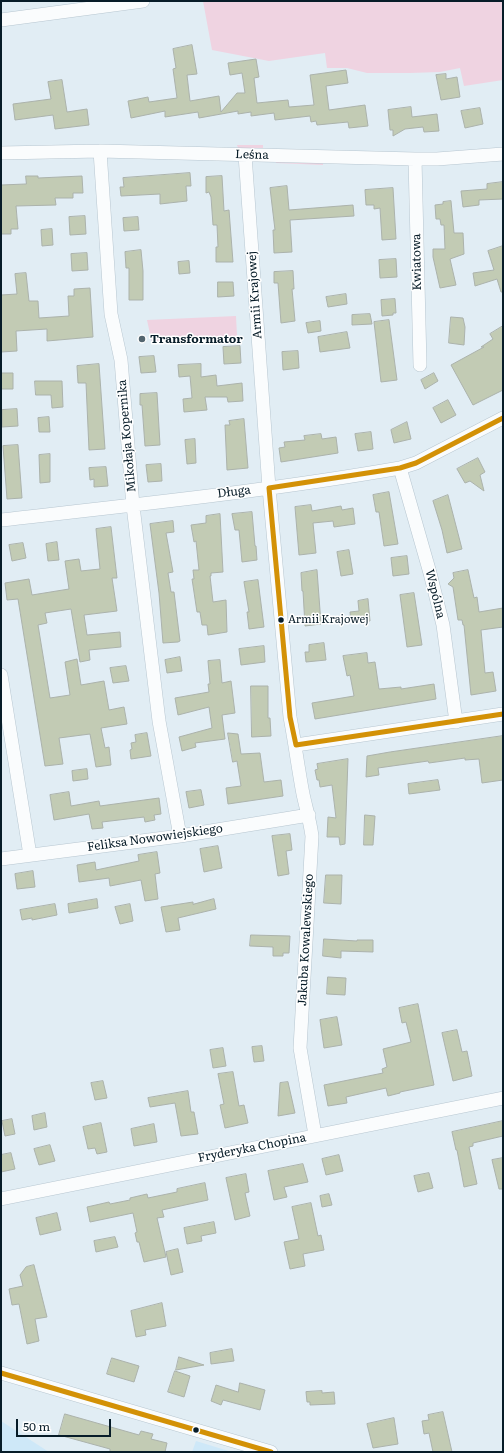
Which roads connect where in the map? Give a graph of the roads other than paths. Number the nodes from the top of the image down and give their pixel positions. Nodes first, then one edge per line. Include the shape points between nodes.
1 (143, 1) edge
2 (1, 20) edge
3 (100, 151) junction
4 (1, 153) edge
5 (503, 154) edge
6 (244, 155) junction
7 (415, 159) junction
8 (420, 365) dead end
9 (503, 418) edge
10 (400, 468) junction
11 (269, 488) junction
12 (133, 506) junction
13 (1, 520) edge
14 (1, 675) edge
15 (503, 714) edge
16 (456, 722) junction
17 (296, 745) junction
18 (309, 815) junction
19 (180, 836) junction
20 (30, 855) junction
21 (1, 859) edge
22 (503, 1098) edge
23 (315, 1135) junction
24 (1, 1199) edge
25 (1, 1372) edge
26 (271, 1452) edge

1 - 2 street
3 - 4 street, Leśna
3 - 6 street, Leśna
3 - 12 street, Mikołaja Kopernika via 110,314 121,360
5 - 7 street, Leśna
6 - 7 street, Leśna
6 - 11 street, Armii Krajowej
7 - 8 street, Kwiatowa
9 - 10 street, Długa via 416,463
10 - 11 street, Długa
10 - 16 street, Wspólna via 443,625
11 - 12 street, Długa
11 - 17 street, Armii Krajowej via 290,717
12 - 13 street, Długa
12 - 19 street, Mikołaja Kopernika via 159,721
14 - 20 street
15 - 16 street
16 - 17 street
17 - 18 street, Jakuba Kowalewskiego via 303,794
18 - 19 street, Feliksa Nowowiejskiego
18 - 23 street, Jakuba Kowalewskiego via 312,836 300,1048
19 - 20 street, Feliksa Nowowiejskiego
20 - 21 street, Feliksa Nowowiejskiego
22 - 23 street, Fryderyka Chopina
23 - 24 street, Fryderyka Chopina
25 - 26 street

